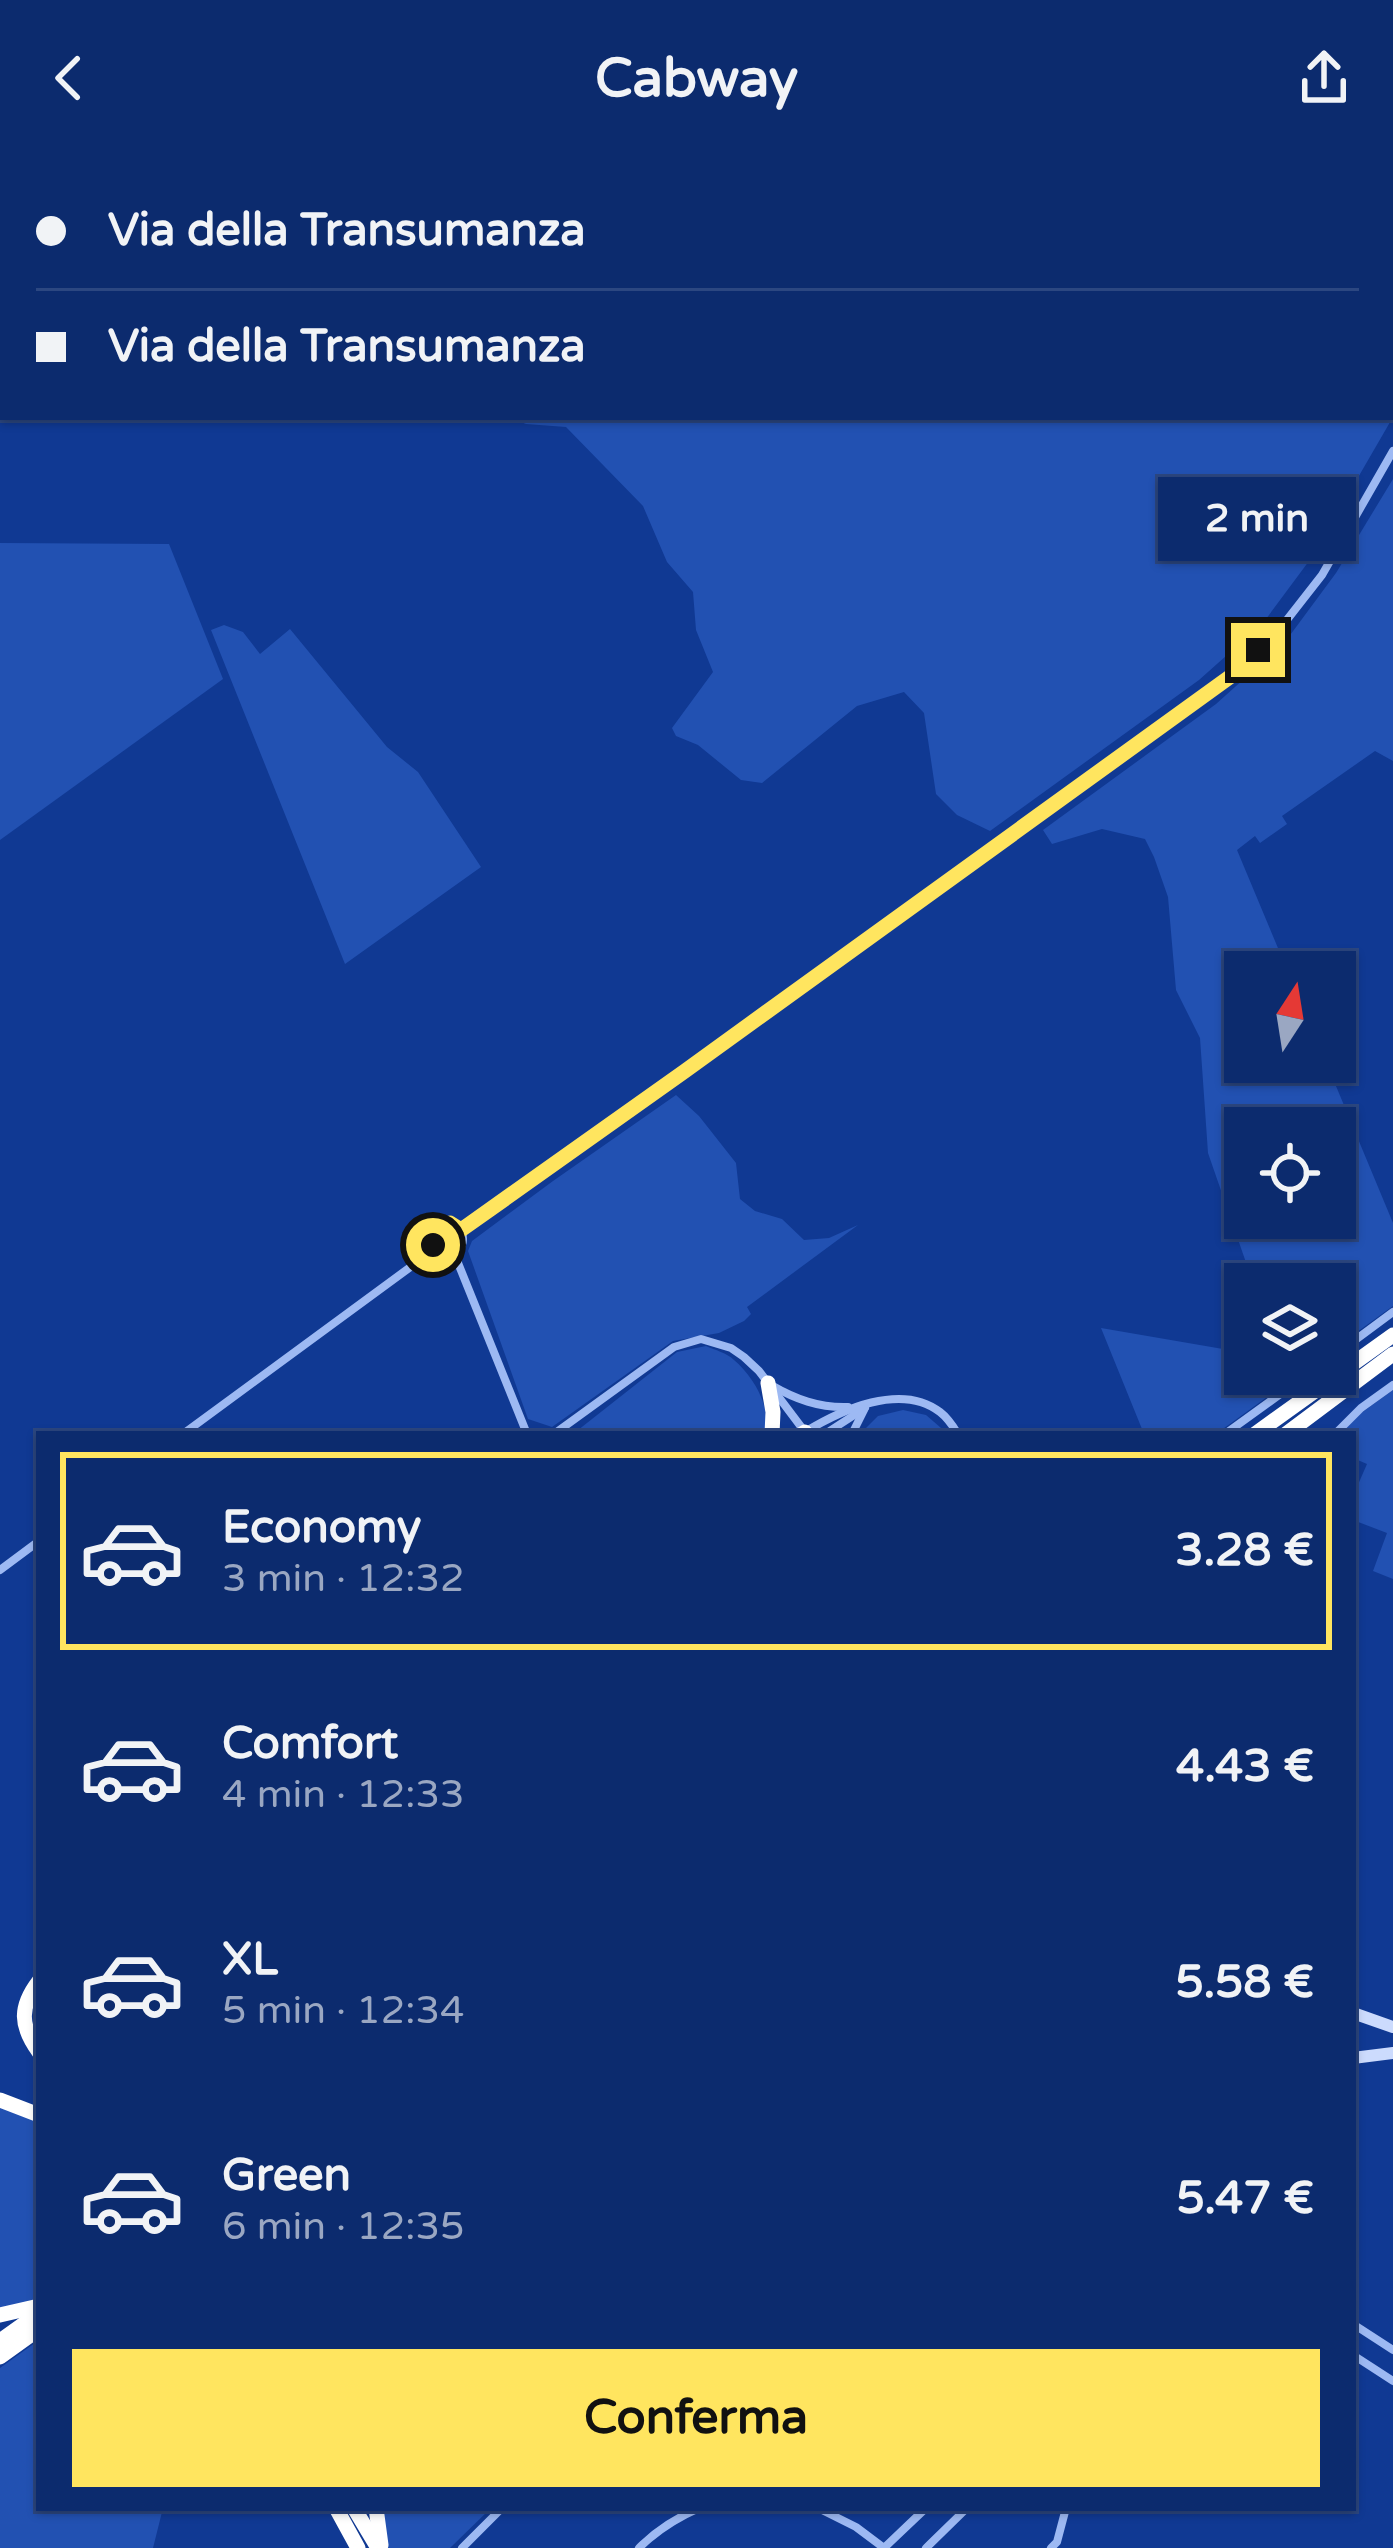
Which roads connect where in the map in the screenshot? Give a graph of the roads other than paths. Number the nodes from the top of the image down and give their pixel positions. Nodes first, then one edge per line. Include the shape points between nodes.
1 (1393, 451) edge
2 (461, 1230) junction
3 (435, 1249) junction
4 (454, 1253) junction
5 (1393, 1312) edge
6 (1393, 1335) edge
7 (1356, 1339) edge
8 (1393, 1354) edge
9 (768, 1382) junction
10 (1393, 1385) edge
11 (1279, 1395) edge
12 (866, 1406) junction
13 (187, 1431) edge
14 (526, 1431) edge
15 (558, 1431) edge
16 (772, 1431) edge
17 (804, 1431) edge
18 (808, 1431) edge
19 (829, 1431) edge
20 (854, 1431) edge
21 (956, 1431) edge
22 (1230, 1431) edge
23 (1259, 1431) edge
24 (1290, 1431) edge
25 (1338, 1431) edge
26 (36, 1543) edge
27 (0, 1570) edge
28 (36, 1986) edge
29 (1356, 2014) edge
30 (1393, 2027) edge
31 (36, 2048) edge
32 (1393, 2054) edge
33 (1356, 2058) edge
34 (0, 2100) edge
35 (36, 2114) edge
36 (36, 2310) edge
37 (36, 2312) edge
38 (0, 2315) edge
39 (1356, 2326) edge
40 (36, 2331) edge
41 (0, 2341) edge
42 (1393, 2350) edge
43 (0, 2357) edge
44 (1356, 2357) edge
45 (1393, 2381) edge
46 (338, 2511) edge
47 (356, 2511) edge
48 (376, 2511) edge
49 (499, 2511) edge
50 (692, 2511) edge
51 (824, 2511) edge
52 (923, 2511) edge
53 (964, 2511) edge
54 (1065, 2511) edge
55 (358, 2548) edge
56 (380, 2548) edge
57 (462, 2548) edge
58 (639, 2548) edge
59 (884, 2548) edge
60 (926, 2548) edge
61 (1051, 2548) edge

1 - 2 street via 1322,575 1238,671
2 - 3 street via 438,1226
2 - 4 street
3 - 4 street
3 - 13 street
4 - 14 street
5 - 7 street
6 - 23 highway
8 - 24 highway
9 - 12 street via 820,1406
9 - 15 street via 731,1348 686,1342
9 - 16 highway
9 - 17 street
10 - 25 street
11 - 22 street
12 - 18 street
12 - 19 street
12 - 20 street
12 - 21 street via 925,1403
26 - 27 street
28 - 31 highway via 24,2020
29 - 30 street
32 - 33 street
34 - 35 highway
36 - 38 highway
37 - 41 highway
39 - 42 street
40 - 43 highway
44 - 45 street
46 - 55 highway
47 - 56 highway
48 - 56 highway
49 - 57 street
50 - 58 street
51 - 59 street
52 - 59 street
53 - 60 street
54 - 61 street

